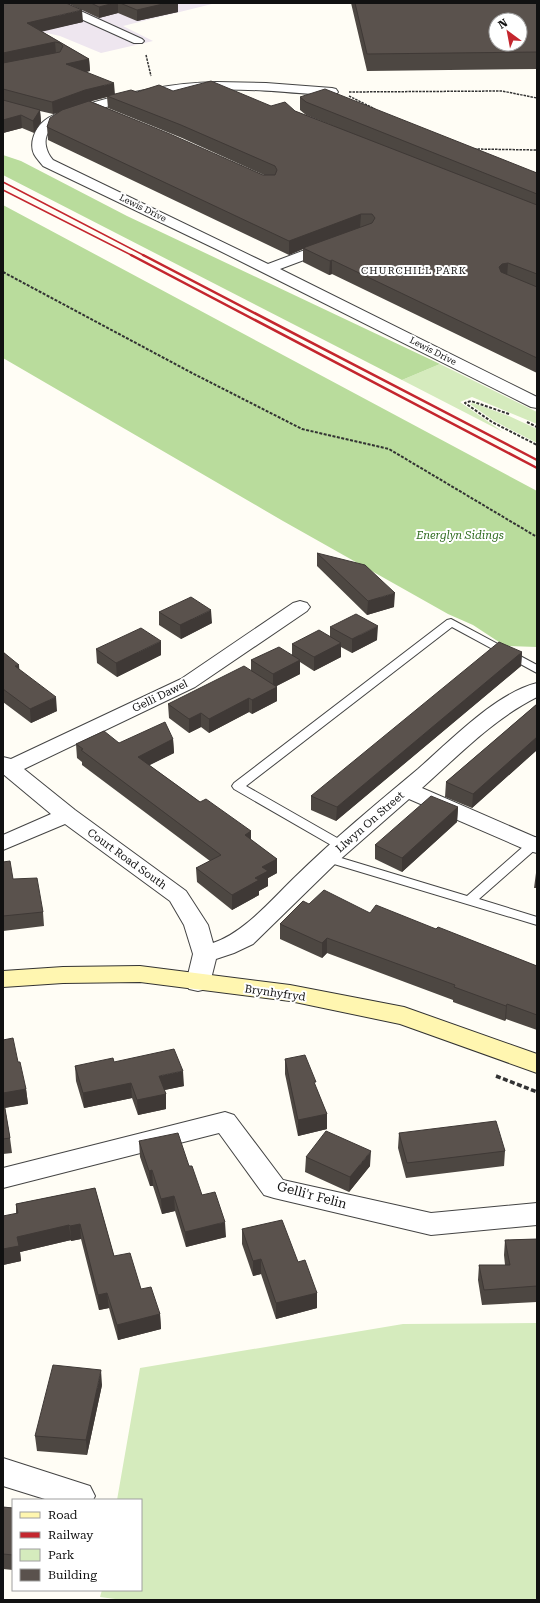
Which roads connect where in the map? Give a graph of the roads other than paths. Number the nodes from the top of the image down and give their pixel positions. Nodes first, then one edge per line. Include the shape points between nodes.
1 (54, 3) edge
2 (138, 41) road end
3 (273, 87) junction
4 (337, 92) edge
5 (282, 99) dead end
6 (90, 107) junction
7 (40, 116) edge
8 (111, 116) edge
9 (54, 120) junction
10 (345, 240) edge
11 (266, 269) junction
12 (537, 404) edge
13 (300, 607) dead end
14 (537, 670) edge
15 (537, 689) edge
16 (6, 765) edge
17 (408, 790) junction
18 (67, 815) junction
19 (3, 843) edge
20 (536, 844) edge
21 (335, 852) junction
22 (470, 900) junction
23 (537, 921) edge
24 (205, 954) junction
25 (3, 979) edge
26 (198, 983) junction
27 (537, 1064) edge
28 (3, 1178) edge
29 (537, 1214) edge
30 (3, 1472) edge
31 (79, 1496) dead end

1 - 2 street
3 - 4 street, Lewis Drive
3 - 5 street
3 - 6 street, Lewis Drive via 198,86 154,92
6 - 8 street
6 - 9 street, Lewis Drive
7 - 9 street
9 - 11 street, Lewis Drive via 45,126 40,135 40,153 48,162
10 - 11 street
11 - 12 street, Lewis Drive
13 - 16 street, Gelli Dawel via 188,684
14 - 21 lane via 451,622 238,786
15 - 17 street, Llwyn On Street via 509,703
16 - 18 street, Court Road South
17 - 20 street
17 - 21 street, Llwyn On Street
18 - 19 street
18 - 24 street, Court Road South via 178,896 196,925
20 - 22 lane
21 - 22 lane
21 - 24 street, Llwyn On Street via 245,938
22 - 23 lane
24 - 26 street
25 - 26 main road, Brynhyfryd via 140,974
26 - 27 main road, Brynhyfryd via 290,994 404,1016
28 - 29 street, Gelli'r Felin via 225,1122 274,1188 431,1224
30 - 31 street

